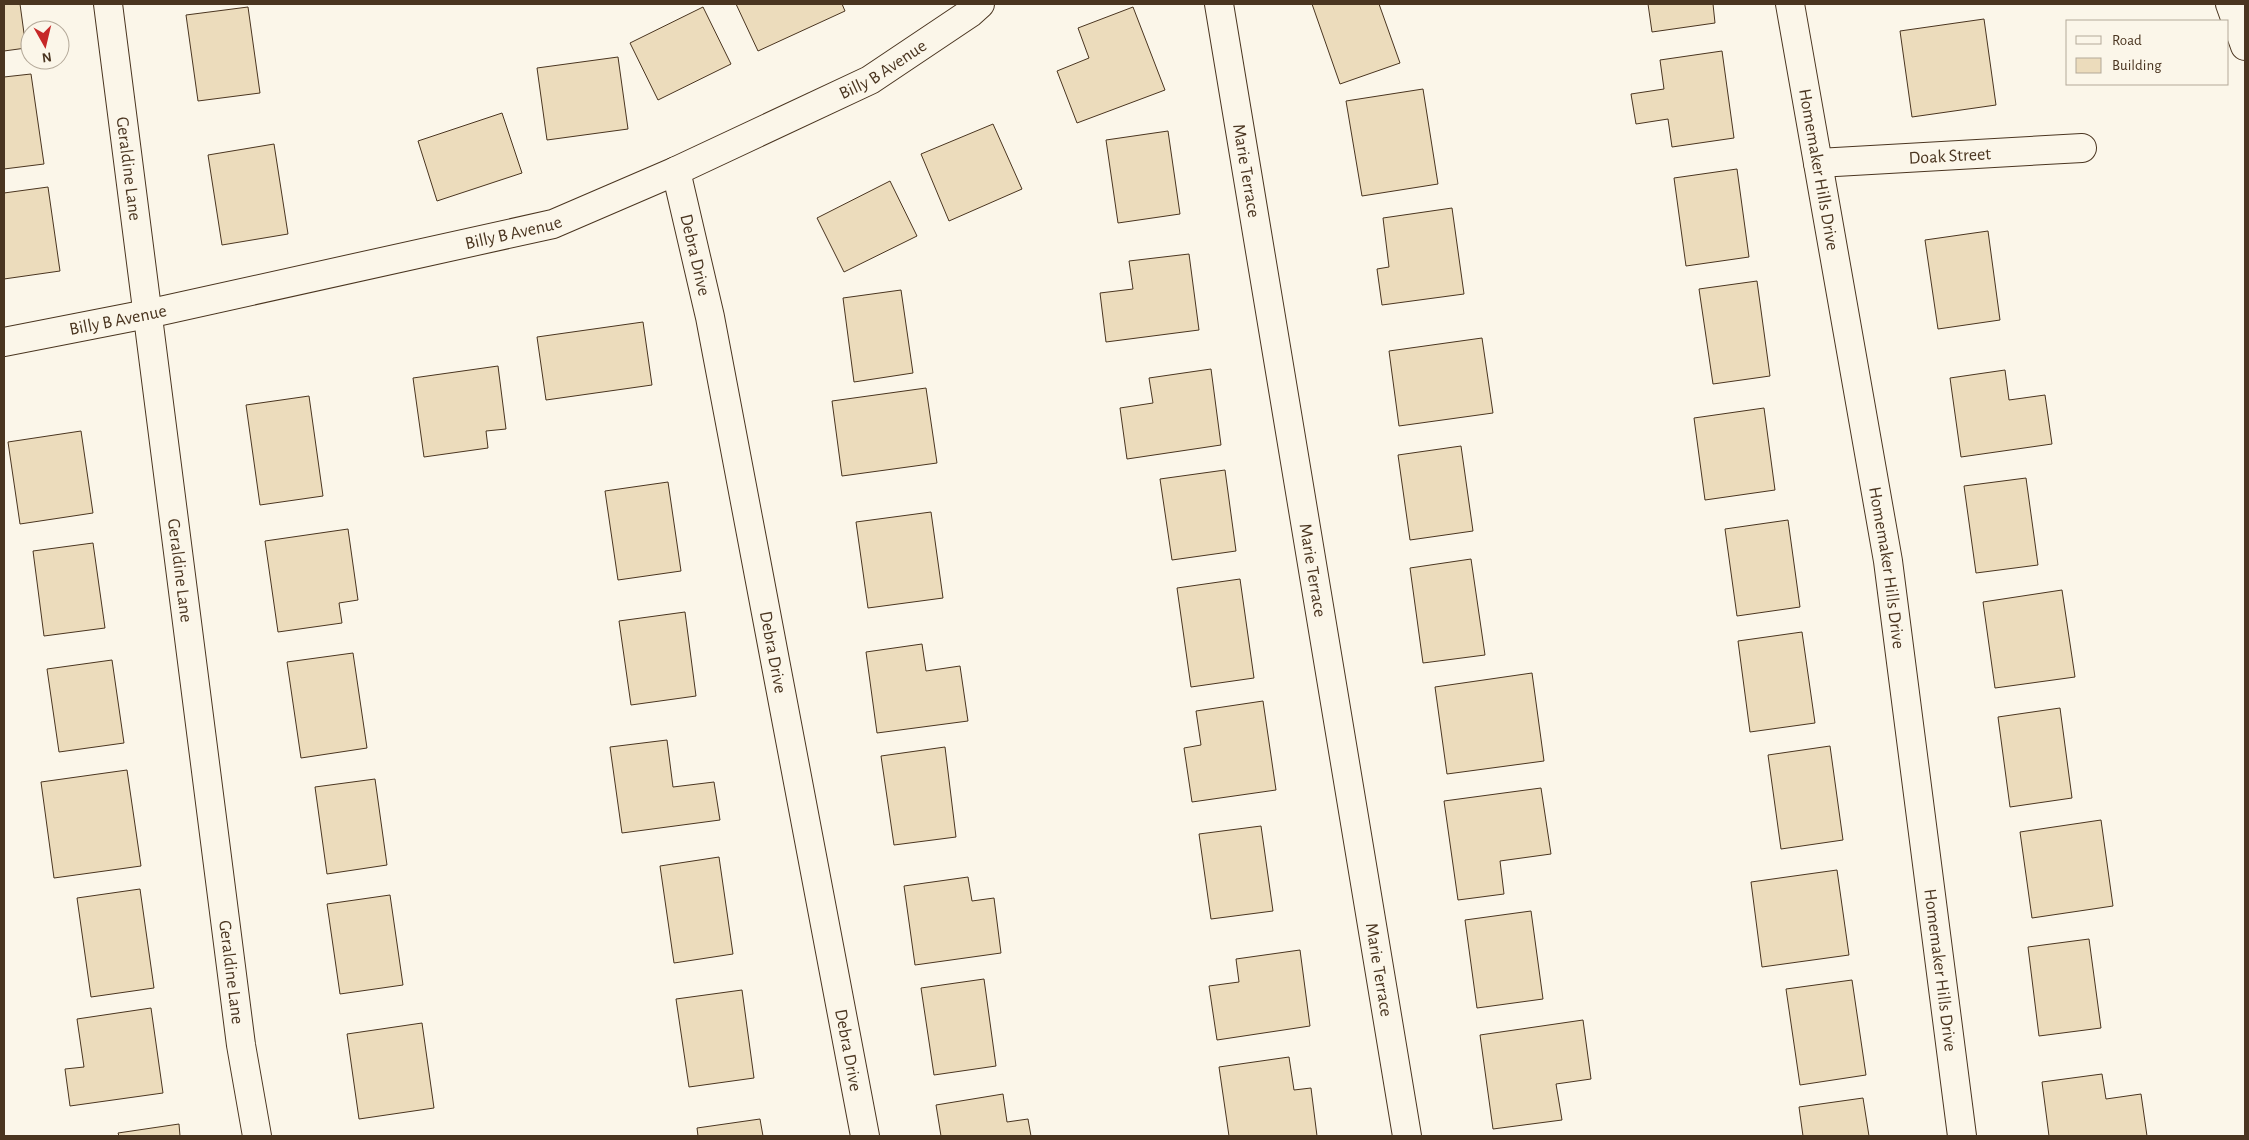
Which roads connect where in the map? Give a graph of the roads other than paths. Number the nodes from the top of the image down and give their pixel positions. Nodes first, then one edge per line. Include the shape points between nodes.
1 (108, 4) edge
2 (980, 4) edge
3 (1219, 4) edge
4 (1790, 4) edge
5 (2230, 4) edge
6 (2245, 46) edge
7 (2082, 148) dead end
8 (1818, 163) junction
9 (676, 171) junction
10 (147, 314) junction
11 (4, 342) edge
12 (257, 1136) edge
13 (865, 1136) edge
14 (1407, 1136) edge
15 (1962, 1136) edge

1 - 10 street, Geraldine Lane
2 - 9 street, Billy B Avenue via 870,80
3 - 14 street, Marie Terrace
4 - 8 street, Homemaker Hills Drive
5 - 6 street
7 - 8 street, Doak Street
8 - 15 street, Homemaker Hills Drive via 1888,561
9 - 10 street, Billy B Avenue via 553,224
9 - 13 street, Debra Drive via 710,317
10 - 11 street, Billy B Avenue
10 - 12 street, Geraldine Lane via 241,1045

